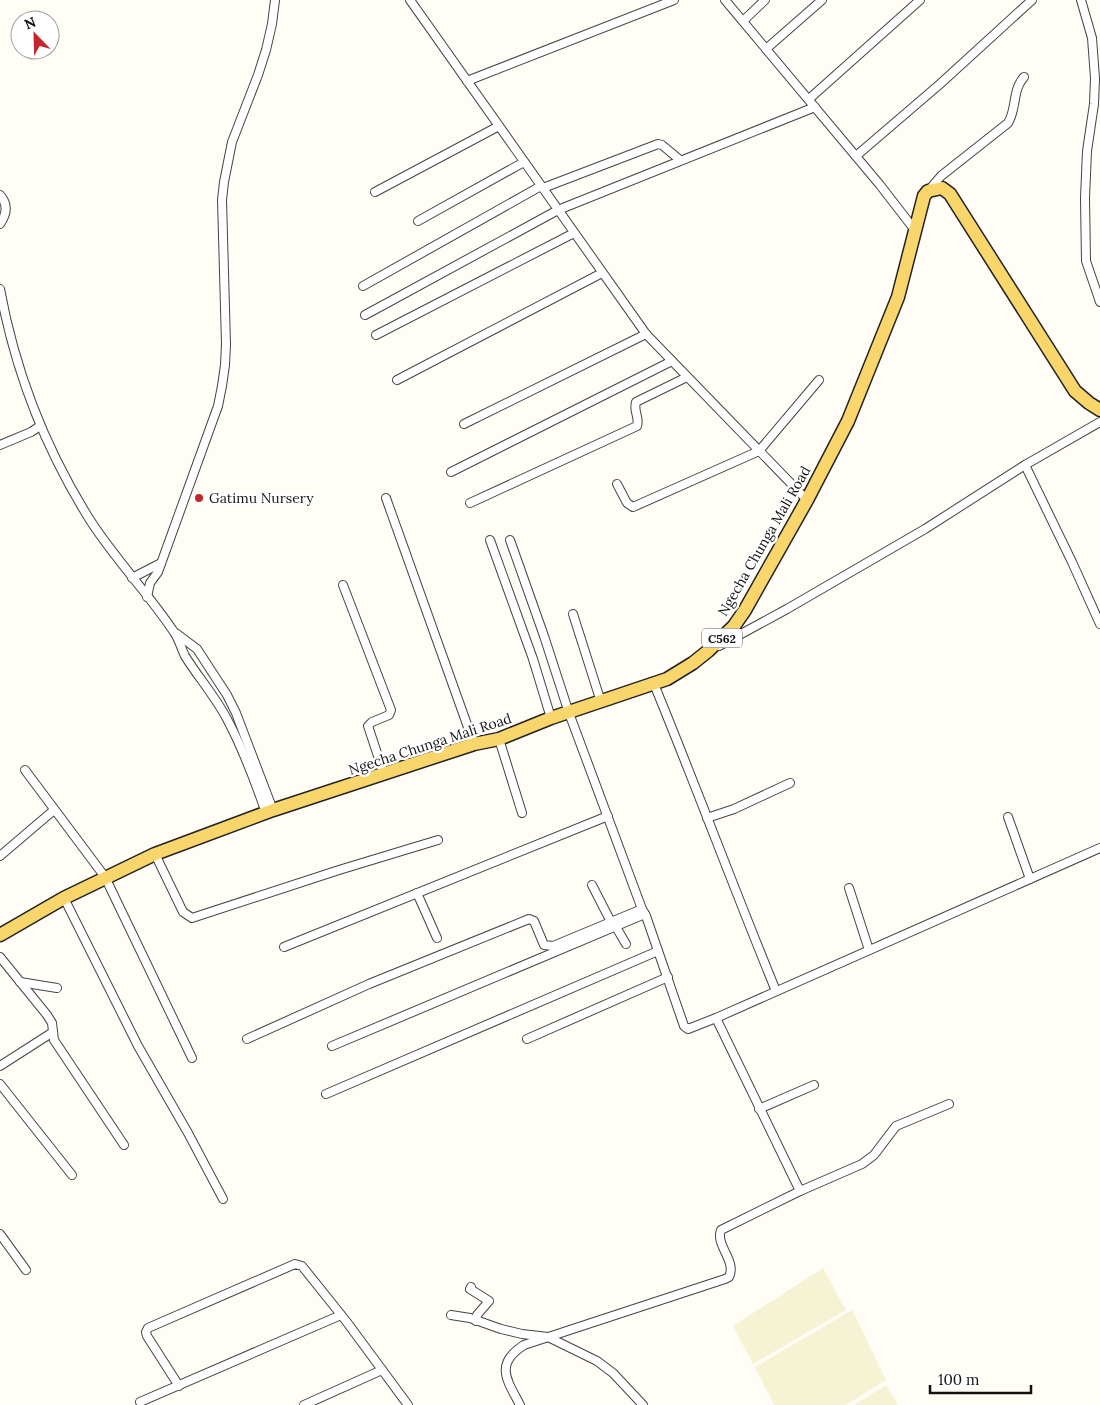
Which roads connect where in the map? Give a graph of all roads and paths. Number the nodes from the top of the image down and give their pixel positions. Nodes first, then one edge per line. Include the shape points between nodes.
1 (274, 0) edge
2 (410, 0) edge
3 (674, 0) edge
4 (725, 0) edge
5 (765, 0) edge
6 (822, 0) edge
7 (920, 0) edge
8 (1032, 0) edge
9 (1081, 0) edge
10 (743, 21) junction
11 (766, 49) junction
12 (1024, 77) dead end
13 (467, 81) junction
14 (809, 99) junction
15 (815, 107) junction
16 (499, 126) junction
17 (856, 156) junction
18 (680, 160) junction
19 (524, 162) junction
20 (542, 187) junction
21 (928, 191) junction
22 (375, 192) dead end
23 (0, 195) edge
24 (558, 210) junction
25 (418, 221) dead end
26 (0, 224) edge
27 (914, 230) junction
28 (574, 233) junction
29 (602, 273) junction
30 (363, 286) dead end
31 (0, 289) edge
32 (1100, 302) edge
33 (365, 315) dead end
34 (646, 334) junction
35 (376, 335) dead end
36 (672, 361) junction
37 (687, 377) junction
38 (397, 380) dead end
39 (819, 380) dead end
40 (1100, 410) edge
41 (1100, 422) edge
42 (464, 424) dead end
43 (40, 426) junction
44 (0, 445) edge
45 (759, 451) junction
46 (1025, 465) junction
47 (451, 472) dead end
48 (617, 484) dead end
49 (386, 498) dead end
50 (807, 500) junction
51 (470, 503) dead end
52 (490, 540) dead end
53 (510, 540) dead end
54 (160, 563) junction
55 (132, 578) junction
56 (343, 585) dead end
57 (147, 597) junction
58 (573, 614) dead end
59 (1100, 624) edge
60 (175, 633) junction
61 (708, 651) junction
62 (654, 684) junction
63 (601, 702) junction
64 (568, 713) junction
65 (551, 718) junction
66 (499, 739) junction
67 (474, 744) junction
68 (25, 770) dead end
69 (384, 774) junction
70 (790, 783) dead end
71 (54, 810) junction
72 (269, 812) junction
73 (522, 813) dead end
74 (608, 816) junction
75 (1008, 817) dead end
76 (707, 818) junction
77 (438, 840) dead end
78 (1100, 848) edge
79 (155, 854) junction
80 (0, 856) edge
81 (105, 877) junction
82 (1030, 878) junction
83 (592, 885) dead end
84 (849, 888) dead end
85 (417, 893) junction
86 (64, 898) junction
87 (644, 912) junction
88 (614, 925) junction
89 (0, 935) edge
90 (438, 938) dead end
91 (626, 944) dead end
92 (284, 947) dead end
93 (869, 950) junction
94 (658, 951) junction
95 (0, 957) edge
96 (668, 977) junction
97 (20, 982) junction
98 (56, 988) dead end
99 (776, 991) junction
100 (716, 1018) junction
101 (53, 1032) junction
102 (528, 1038) dead end
103 (247, 1039) dead end
104 (332, 1046) dead end
105 (192, 1058) dead end
106 (0, 1066) edge
107 (0, 1084) edge
108 (814, 1085) dead end
109 (326, 1094) dead end
110 (948, 1104) dead end
111 (759, 1108) junction
112 (124, 1145) dead end
113 (72, 1175) dead end
114 (800, 1191) junction
115 (223, 1199) dead end
116 (0, 1234) edge
117 (26, 1270) dead end
118 (471, 1287) dead end
119 (341, 1314) junction
120 (451, 1315) dead end
121 (476, 1321) junction
122 (548, 1337) junction
123 (382, 1370) junction
124 (179, 1386) junction
125 (140, 1402) dead end
126 (304, 1405) edge
127 (408, 1405) edge
128 (520, 1405) edge
129 (643, 1405) edge

1 - 54 street via 266,50 232,142 223,191 226,344 222,386 213,420
2 - 13 street
3 - 13 street
4 - 10 street
5 - 10 street
6 - 11 street
7 - 14 street
8 - 17 street
9 - 32 street via 1092,38 1096,78 1087,151 1086,261
10 - 11 street
11 - 14 street
12 - 21 street via 1017,88 1010,121 941,176
13 - 16 street
14 - 15 street
15 - 17 street
15 - 18 street
16 - 19 street
16 - 22 street
17 - 27 street
18 - 20 street via 658,144
18 - 24 street
19 - 20 street
19 - 25 street
20 - 24 street
20 - 30 street
21 - 27 main road, Ngecha Chunga Mali Road / C562
21 - 40 main road via 942,188 950,194 1075,391
23 - 26 street via 6,205
24 - 28 street
24 - 33 street
27 - 50 main road, Ngecha Chunga Mali Road / C562 via 898,298 848,421
28 - 29 street
28 - 35 street
29 - 34 street
29 - 38 street
31 - 43 street via 17,358
34 - 36 street
34 - 42 street
36 - 37 street
36 - 47 street
37 - 45 street
37 - 51 street via 636,402 637,426
39 - 45 street
41 - 46 street
43 - 44 street
43 - 55 street via 90,520
45 - 48 street via 634,507 627,503
45 - 50 street
46 - 59 street
46 - 61 street via 925,529
49 - 67 street
50 - 61 main road, Ngecha Chunga Mali Road / C562 via 745,610 734,626
52 - 65 street
53 - 64 street
54 - 55 street
54 - 57 street
55 - 57 street
56 - 69 street via 392,710 368,726
57 - 60 street
58 - 63 street
60 - 72 street via 185,656 227,718
60 - 72 street via 197,649 236,712
61 - 62 main road, Ngecha Chunga Mali Road / C562 via 686,668
62 - 63 main road, Ngecha Chunga Mali Road / C562
62 - 76 street
63 - 64 main road, Ngecha Chunga Mali Road / C562
64 - 65 main road, Ngecha Chunga Mali Road / C562
64 - 74 street
65 - 66 main road, Ngecha Chunga Mali Road / C562
66 - 67 main road, Ngecha Chunga Mali Road / C562
66 - 73 street
67 - 69 main road, Ngecha Chunga Mali Road / C562
68 - 71 street
69 - 72 main road, Ngecha Chunga Mali Road / C562
70 - 76 street
71 - 80 street
71 - 81 street
72 - 79 main road, Ngecha Chunga Mali Road / C562
74 - 85 street
74 - 87 street
75 - 82 street
76 - 99 street
77 - 79 street via 192,918 183,912
78 - 82 street
79 - 81 main road, Ngecha Chunga Mali Road / C562
81 - 86 main road, Ngecha Chunga Mali Road / C562
81 - 105 street
82 - 93 street
83 - 88 street
84 - 93 street
85 - 90 street
85 - 92 street
86 - 89 main road, Ngecha Chunga Mali Road / C562
86 - 115 street via 138,1046
87 - 88 street
87 - 94 street
88 - 91 street
88 - 103 street via 547,947 534,921 529,919 369,984
88 - 104 street
93 - 99 street
94 - 96 street
94 - 109 street
95 - 97 street
96 - 100 street via 686,1028
96 - 102 street
97 - 98 street
97 - 101 street via 50,1019
99 - 100 street
100 - 111 street
101 - 106 street
101 - 112 street via 54,1040
107 - 113 street
108 - 111 street
110 - 114 street via 896,1126 874,1155 862,1164
111 - 114 street
114 - 122 street via 721,1230 720,1237 731,1270 725,1279
116 - 117 street
118 - 121 street via 489,1301
119 - 123 street
119 - 124 street
119 - 124 street via 302,1266 292,1264 148,1328 147,1336
120 - 121 street
121 - 122 street via 522,1334
122 - 128 street via 524,1345 508,1358 508,1383
122 - 129 street via 598,1362
123 - 126 street
123 - 127 street
124 - 125 street

